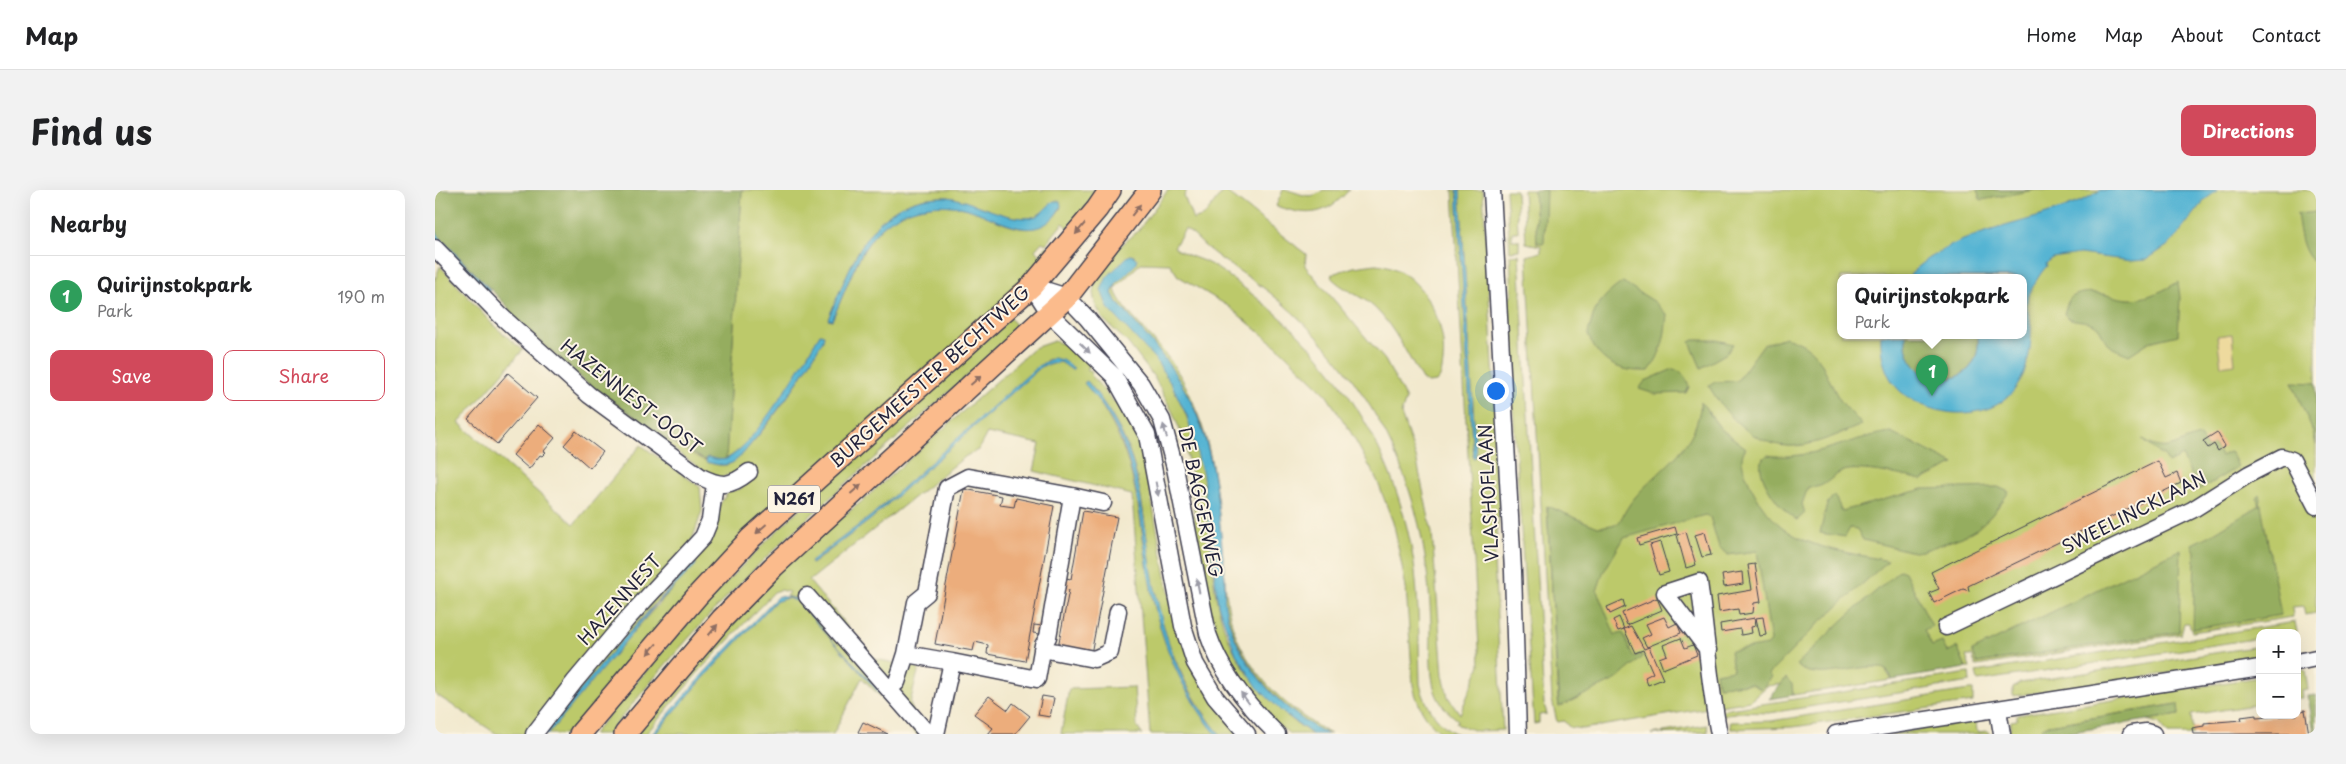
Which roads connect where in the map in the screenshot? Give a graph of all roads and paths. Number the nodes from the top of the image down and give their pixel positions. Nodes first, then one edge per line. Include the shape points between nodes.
1 (1109, 190) edge
2 (1150, 190) edge
3 (1492, 190) edge
4 (435, 248) edge
5 (1032, 286) junction
6 (1067, 297) junction
7 (1050, 314) junction
8 (749, 472) dead end
9 (715, 484) junction
10 (1072, 496) junction
11 (1103, 503) dead end
12 (2316, 506) edge
13 (807, 596) dead end
14 (1118, 611) dead end
15 (1946, 627) dead end
16 (1042, 649) junction
17 (1708, 650) dead end
18 (906, 654) junction
19 (2316, 658) edge
20 (2301, 661) edge
21 (952, 662) junction
22 (2256, 669) edge
23 (889, 689) junction
24 (1998, 710) junction
25 (534, 734) edge
26 (580, 734) edge
27 (625, 734) edge
28 (928, 734) edge
29 (936, 734) edge
30 (1247, 734) edge
31 (1277, 734) edge
32 (1518, 734) edge
33 (1719, 734) edge
34 (1836, 734) edge
35 (2002, 734) edge
36 (2131, 734) edge
37 (2153, 734) edge

1 -> 5 main road, BURGEMEESTER BECHTWEG / N261 via 1097,209
6 -> 2 main road, BURGEMEESTER BECHTWEG / N261
3 - 32 street, VLASHOFLAAN via 1513,571
4 - 9 street, HAZENNEST-OOST via 501,316 589,394
5 - 6 street, DE BAGGERWEG
5 - 7 street
5 -> 26 main road, BURGEMEESTER BECHTWEG / N261 via 751,538
6 - 7 main road, BURGEMEESTER BECHTWEG / N261
31 -> 6 street, DE BAGGERWEG via 1227,675 1214,652 1162,420 1141,384
27 -> 7 main road, BURGEMEESTER BECHTWEG / N261 via 722,619 773,567
7 -> 30 street via 1114,376 1147,435 1183,626 1195,663 1215,697
8 - 9 street via 733,483
9 - 25 street, HAZENNEST via 710,520 703,537 629,618
10 - 11 street
10 - 16 street via 1048,638
10 - 18 street via 968,476 947,488 927,593 917,602
12 - 15 street, SWEELINCKLAAN via 2292,460 2282,457 2191,510
13 - 23 street
14 - 16 street via 1110,652 1094,658
16 - 21 street via 1037,679
17 - 33 street
18 - 21 street
18 - 23 street via 897,682
19 - 20 street
21 - 29 street
22 - 24 street
23 - 28 street
24 - 34 street
24 - 35 street
36 - 37 street

